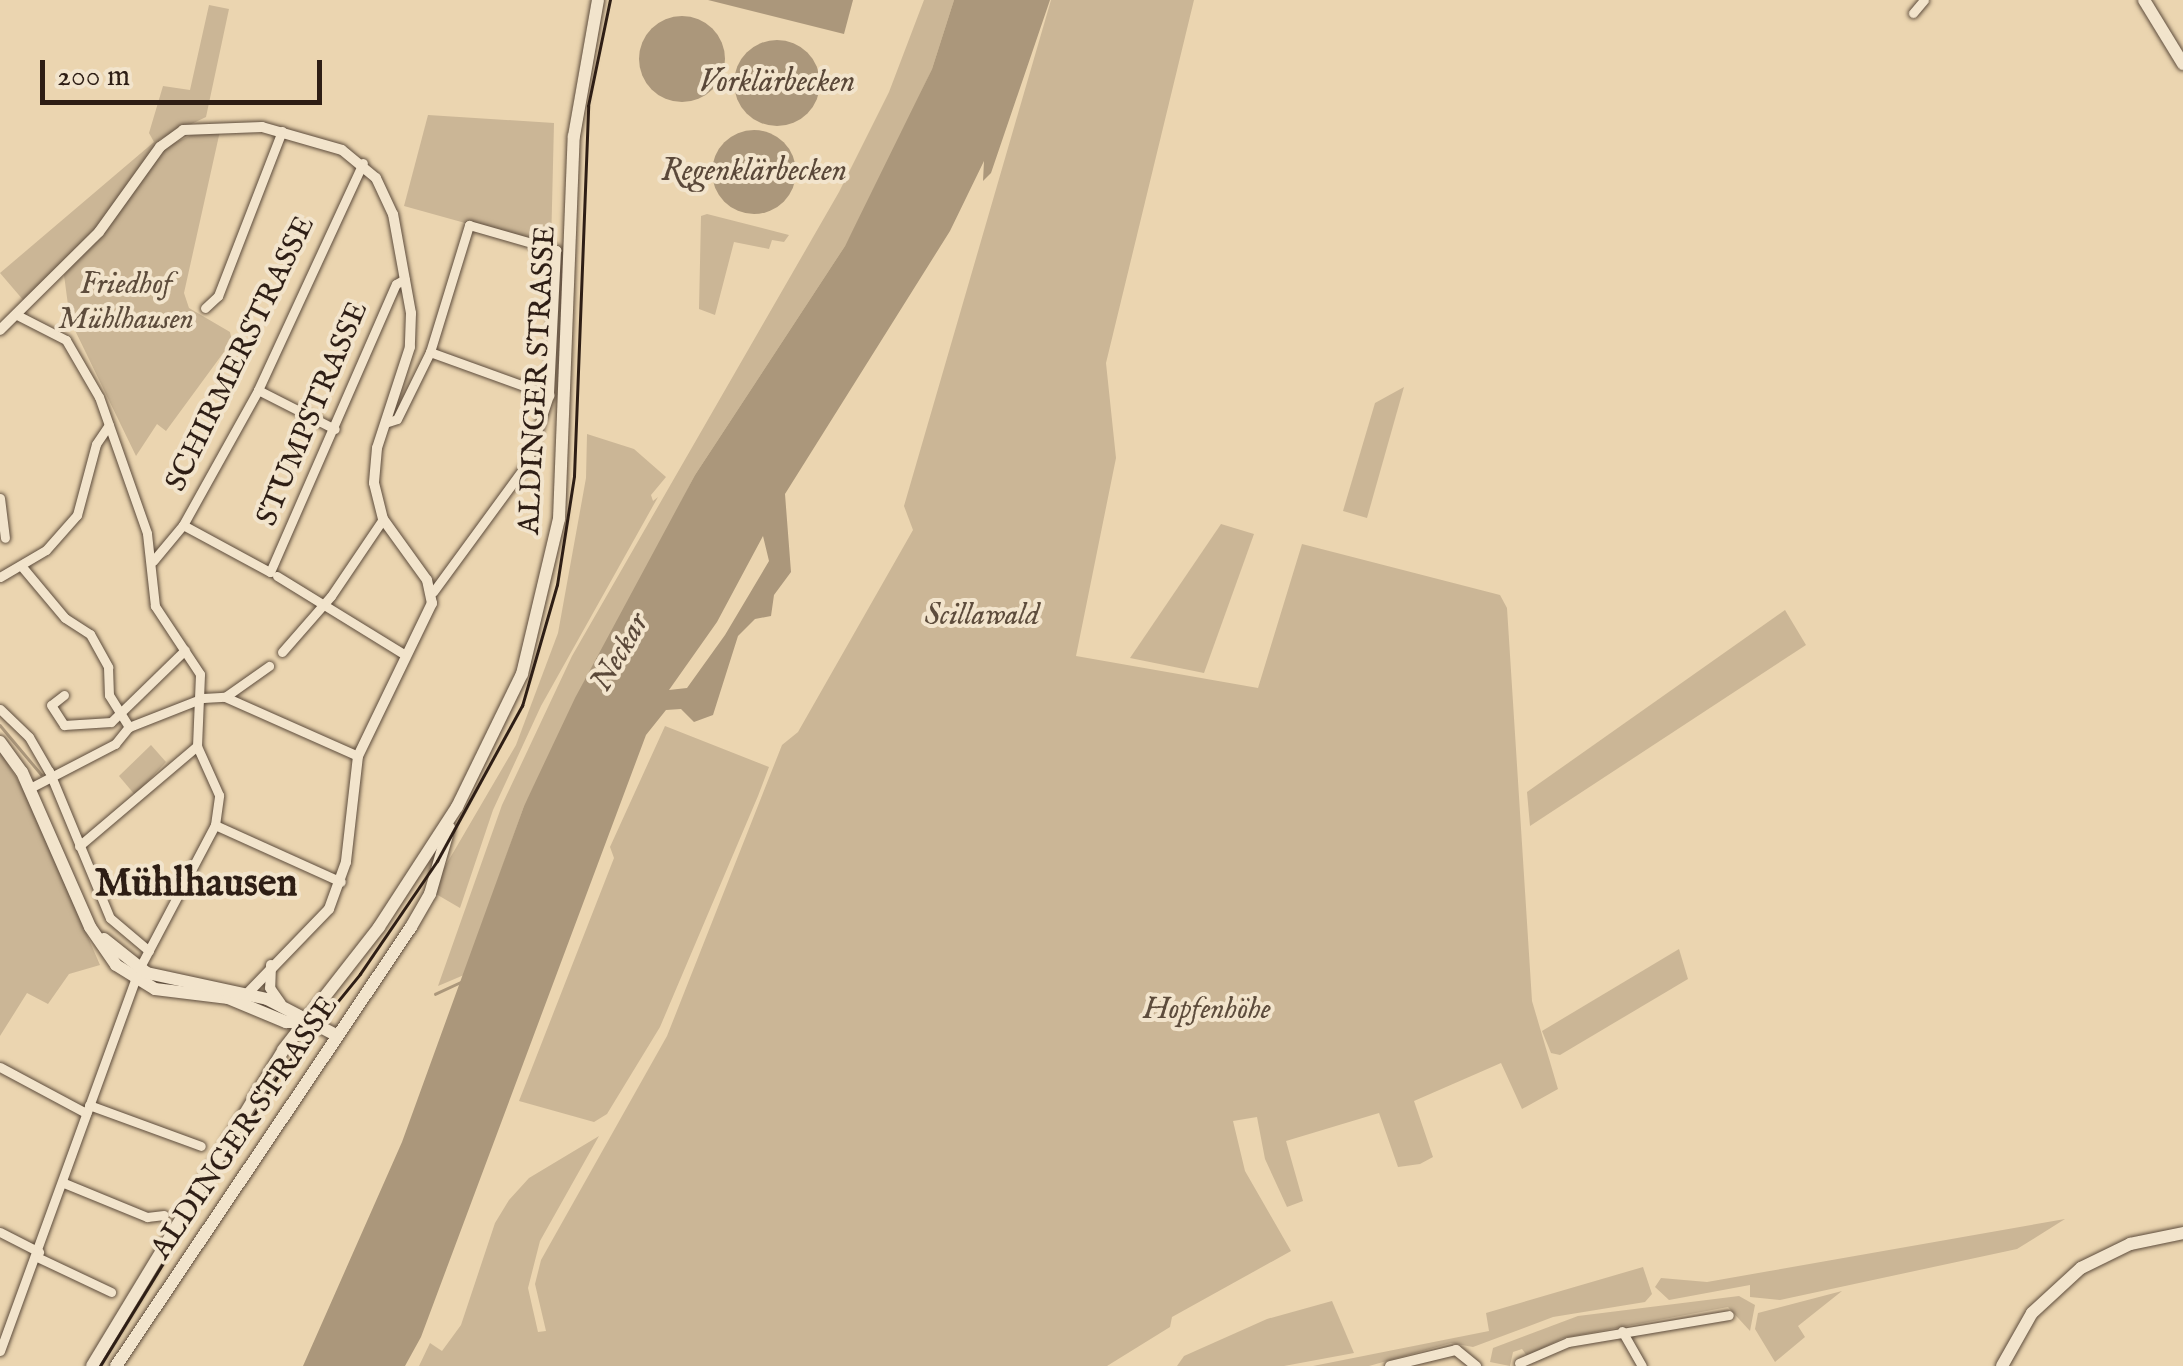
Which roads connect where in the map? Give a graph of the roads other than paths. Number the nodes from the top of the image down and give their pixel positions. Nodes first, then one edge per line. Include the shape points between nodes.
1 (598, 0) edge
2 (1924, 0) edge
3 (2144, 0) edge
4 (1913, 12) dead end
5 (2183, 64) edge
6 (282, 131) junction
7 (363, 163) junction
8 (405, 279) junction
9 (205, 308) dead end
10 (17, 315) junction
11 (0, 330) edge
12 (430, 352) junction
13 (258, 390) junction
14 (549, 394) junction
15 (388, 422) junction
16 (108, 424) junction
17 (335, 429) junction
18 (0, 498) edge
19 (383, 518) junction
20 (183, 525) junction
21 (4, 538) dead end
22 (153, 560) junction
23 (23, 568) junction
24 (274, 574) junction
25 (0, 576) edge
26 (433, 592) junction
27 (323, 604) junction
28 (185, 650) junction
29 (282, 652) dead end
30 (404, 654) junction
31 (269, 666) dead end
32 (64, 695) dead end
33 (225, 697) junction
34 (204, 698) junction
35 (0, 709) edge
36 (124, 711) junction
37 (129, 727) junction
38 (0, 742) edge
39 (197, 746) junction
40 (358, 756) junction
41 (52, 778) junction
42 (30, 788) junction
43 (457, 806) junction
44 (214, 825) junction
45 (79, 846) junction
46 (341, 882) junction
47 (149, 950) junction
48 (271, 965) junction
49 (137, 975) junction
50 (244, 998) junction
51 (281, 1004) junction
52 (286, 1022) junction
53 (306, 1022) junction
54 (336, 1035) junction
55 (286, 1047) junction
56 (0, 1068) edge
57 (87, 1109) junction
58 (201, 1146) dead end
59 (64, 1183) junction
60 (164, 1214) dead end
61 (0, 1232) edge
62 (2183, 1233) edge
63 (38, 1254) junction
64 (111, 1292) dead end
65 (1729, 1314) dead end
66 (1622, 1331) junction
67 (0, 1352) edge
68 (1519, 1363) dead end
69 (92, 1366) edge
70 (116, 1366) edge
71 (1390, 1366) edge
72 (1476, 1366) edge
73 (1642, 1366) edge
74 (2002, 1366) edge

1 - 43 main road, ALDINGER STRASSE via 578,96 566,444 556,539 522,674
2 - 4 street
3 - 5 main road
6 - 7 street
6 - 9 street via 218,296
6 - 10 street via 203,124 169,139 99,232
7 - 8 street via 393,214
7 - 13 street, SCHIRMERSTRASSE
8 - 15 street via 410,346
8 - 17 street, STUMPSTRASSE via 396,284
10 - 11 street
10 - 16 street via 66,340
12 - 14 street, ALDINGER STRASSE
12 - 14 street, ALDINGER STRASSE via 469,225 556,250
12 - 15 street via 397,420
13 - 17 street
13 - 20 street, SCHIRMERSTRASSE
14 - 26 street, ALDINGER STRASSE via 526,466
15 - 19 street via 376,448 374,483
16 - 22 street
16 - 23 street via 77,515
17 - 24 street, STUMPSTRASSE
18 - 21 street
19 - 26 street
19 - 27 street
20 - 22 street, SCHIRMERSTRASSE
20 - 24 street
22 - 28 street via 155,606
23 - 25 street
23 - 36 street via 65,618 90,634 108,667 109,695
24 - 27 street
26 - 30 street, ALDINGER STRASSE
27 - 29 street
27 - 30 street
28 - 34 street via 200,674
28 - 36 street
30 - 40 street, ALDINGER STRASSE
31 - 33 street
32 - 36 street via 52,710 72,728 111,722
33 - 34 street
33 - 40 street
34 - 37 street
34 - 39 street
35 - 41 street via 29,737
36 - 37 street
37 - 41 street via 115,744
38 - 42 main road
39 - 44 street via 219,795
39 - 45 street
40 - 46 street, ALDINGER STRASSE
41 - 42 street
41 - 45 street
42 - 49 main road via 106,953
43 - 53 main road, ALDINGER STRASSE via 379,928
43 - 54 main road, ALDINGER STRASSE via 422,910
44 - 46 street
44 - 47 street
45 - 47 street via 110,918
46 - 48 street, ALDINGER STRASSE via 312,930
47 - 49 street
48 - 50 street, ALDINGER STRASSE
48 - 51 street, ALDINGER STRASSE via 270,988
49 - 50 main road
49 - 57 street
50 - 51 main road
50 - 52 main road, ALDINGER STRASSE
51 - 53 main road
52 - 53 main road, ALDINGER STRASSE
52 - 55 main road, ALDINGER STRASSE
53 - 54 main road
53 - 55 main road, ALDINGER STRASSE
54 - 70 main road, ALDINGER STRASSE
55 - 69 main road, ALDINGER STRASSE
56 - 57 street
57 - 58 street
57 - 59 street
59 - 60 street via 147,1217
59 - 63 street
61 - 63 street
62 - 74 main road via 2130,1244 2081,1268 2032,1314
63 - 64 street
63 - 67 street
65 - 66 street
66 - 68 street via 1568,1342
66 - 73 street
71 - 72 street via 1464,1352

